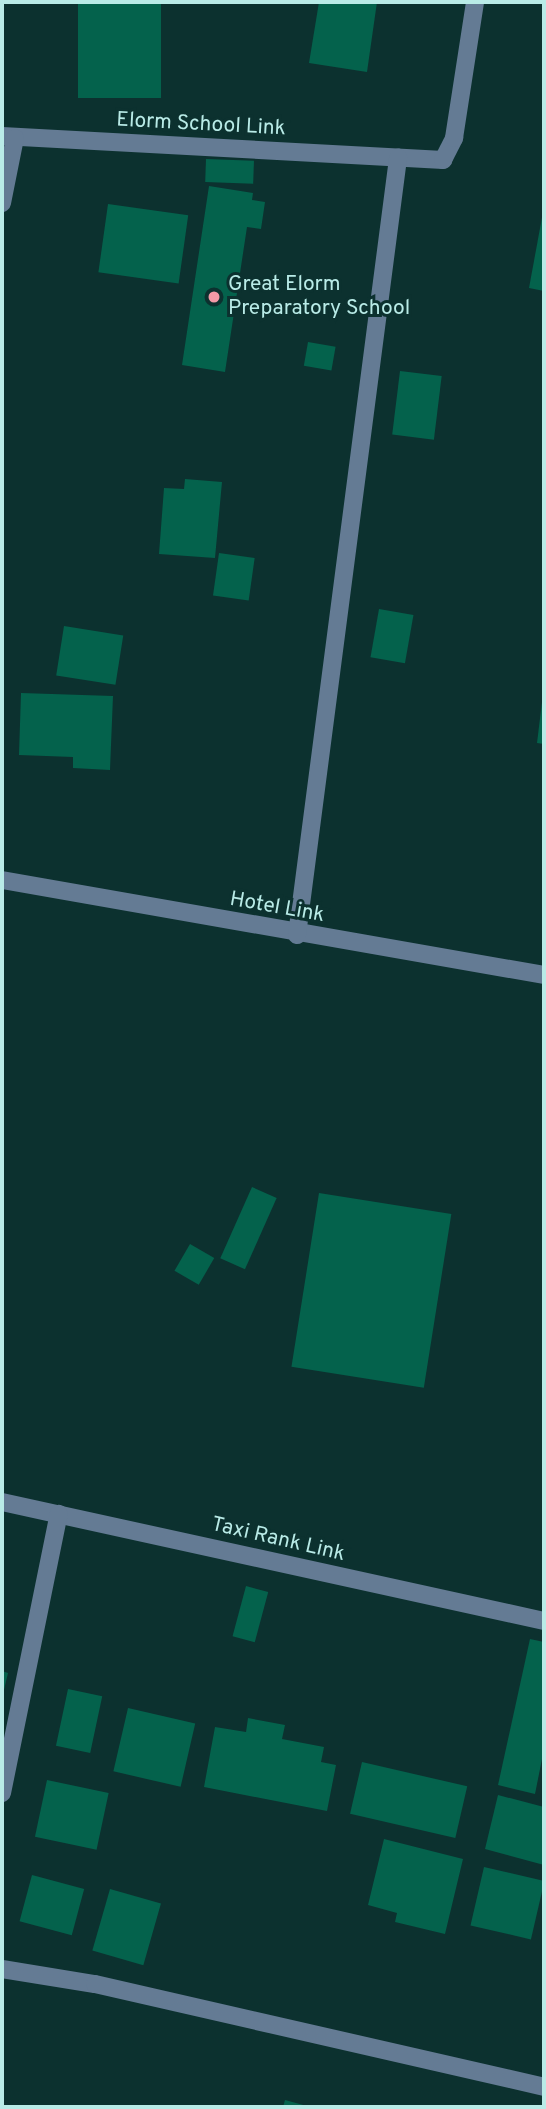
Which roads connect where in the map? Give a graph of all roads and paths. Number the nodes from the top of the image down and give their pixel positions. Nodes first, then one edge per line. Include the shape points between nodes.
1 (475, 2) edge
2 (8, 137) edge
3 (398, 158) junction
4 (2, 202) edge
5 (2, 880) edge
6 (297, 935) junction
7 (544, 975) edge
8 (2, 1503) edge
9 (59, 1514) junction
10 (544, 1617) edge
11 (2, 1793) edge
12 (2, 1969) edge
13 (544, 2087) edge

1 - 3 street, Elorm School Link via 454,138 443,160
2 - 3 street, Elorm School Link
2 - 4 street
3 - 6 street
5 - 6 street, Hotel Link
6 - 7 street, Hotel Link
8 - 9 street, Taxi Rank Link
9 - 10 street, Taxi Rank Link
9 - 11 street
12 - 13 street via 95,1984

